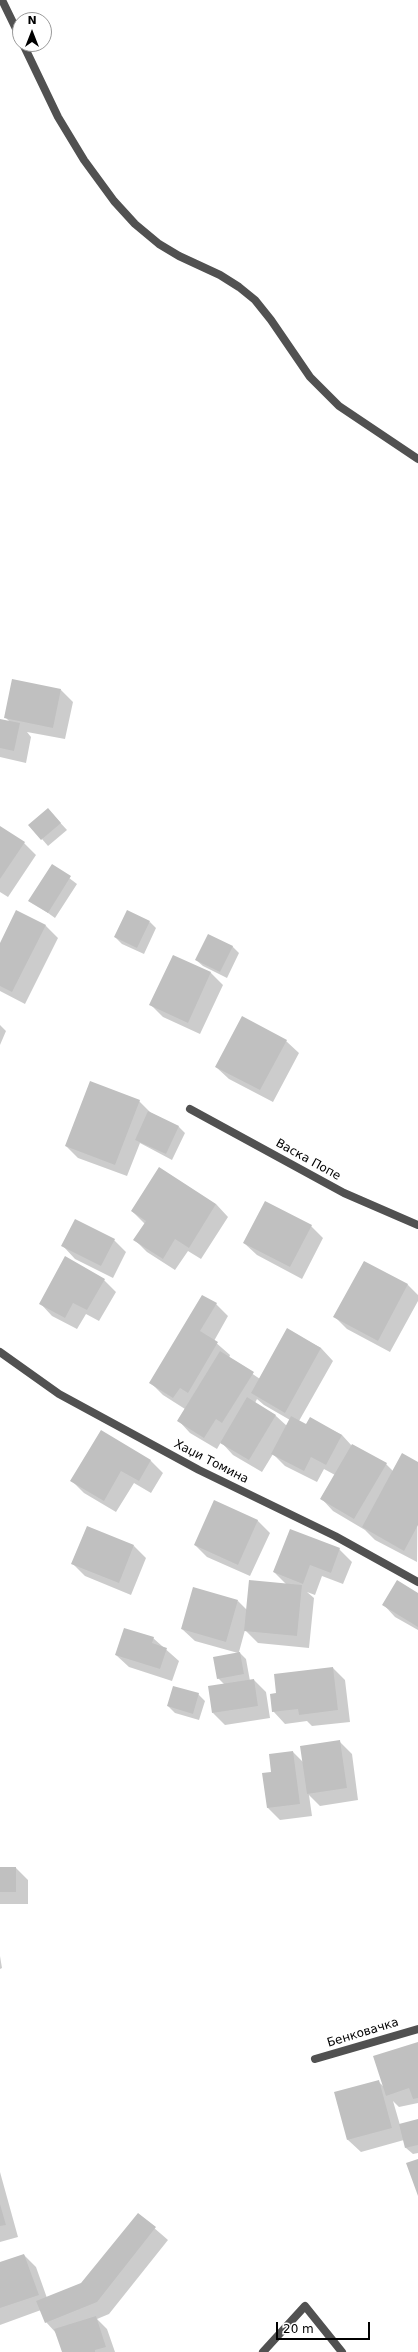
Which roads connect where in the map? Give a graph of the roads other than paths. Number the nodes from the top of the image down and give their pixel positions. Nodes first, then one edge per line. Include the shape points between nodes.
1 (2, 0) edge
2 (12, 21) edge
3 (27, 52) edge
4 (418, 459) edge
5 (190, 1109) dead end
6 (418, 1225) edge
7 (0, 1352) edge
8 (418, 1582) edge
9 (418, 2028) edge
10 (315, 2060) dead end
11 (262, 2352) edge
12 (342, 2352) edge

1 - 2 street
3 - 4 street via 58,117 84,160 114,201 135,224 159,244 220,275 255,300 310,377 339,406
5 - 6 street, Васка Попе via 344,1193
7 - 8 street, Хаџи Томина via 60,1394 199,1470 335,1536
9 - 10 street, Бенковачка
11 - 12 street via 305,2306

